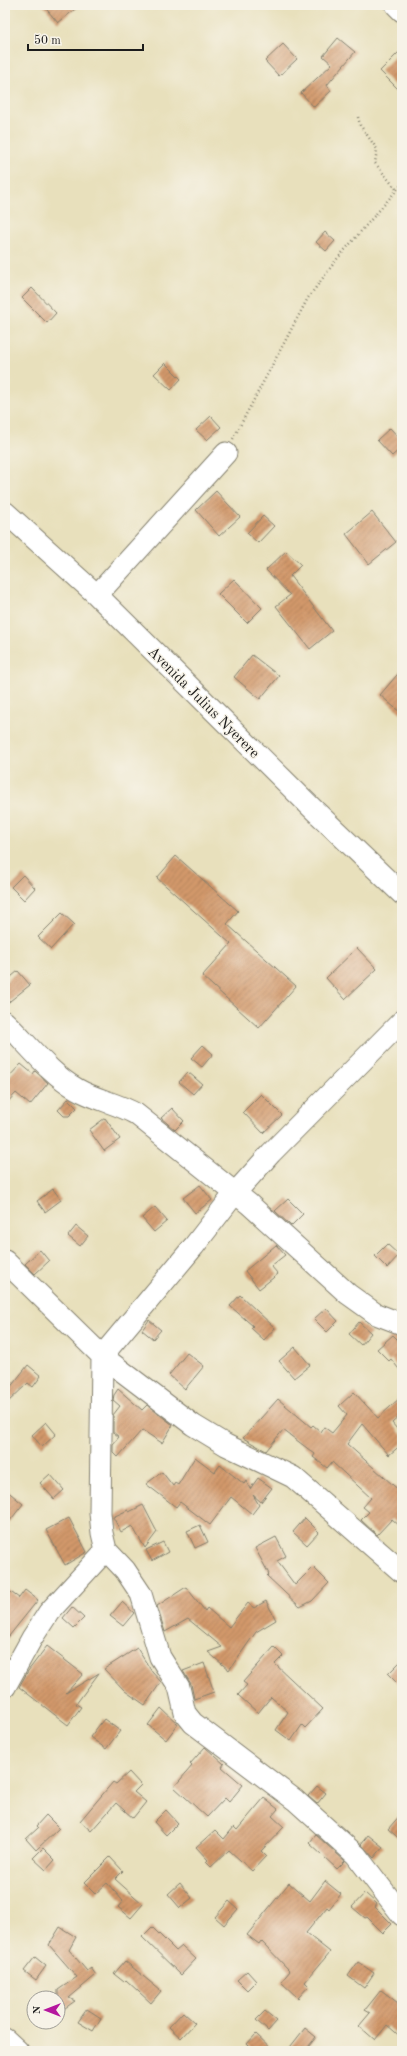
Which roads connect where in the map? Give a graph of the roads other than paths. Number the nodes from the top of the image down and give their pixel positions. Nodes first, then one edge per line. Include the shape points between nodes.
1 (396, 5) edge
2 (402, 11) edge
3 (226, 453) road end
4 (5, 512) edge
5 (96, 595) junction
6 (402, 894) edge
7 (402, 1021) edge
8 (5, 1022) edge
9 (235, 1193) junction
10 (5, 1261) edge
11 (402, 1324) edge
12 (102, 1356) junction
13 (106, 1550) junction
14 (402, 1572) edge
15 (5, 1687) edge
16 (402, 1915) edge
17 (5, 2039) edge
18 (18, 2051) edge

1 - 2 street
3 - 5 street
4 - 5 street, Avenida Julius Nyerere
5 - 6 street, Avenida Julius Nyerere via 311,808
7 - 9 street via 271,1153
8 - 9 street via 62,1079 89,1095 136,1114
9 - 11 street via 359,1302 376,1314
9 - 12 street
10 - 12 street
12 - 13 street via 100,1513
12 - 14 street via 193,1425 226,1445 293,1477
13 - 15 street via 50,1612 32,1638
13 - 16 street via 125,1570 141,1594 160,1657 179,1687 185,1713 193,1723 295,1800 356,1855
17 - 18 street

